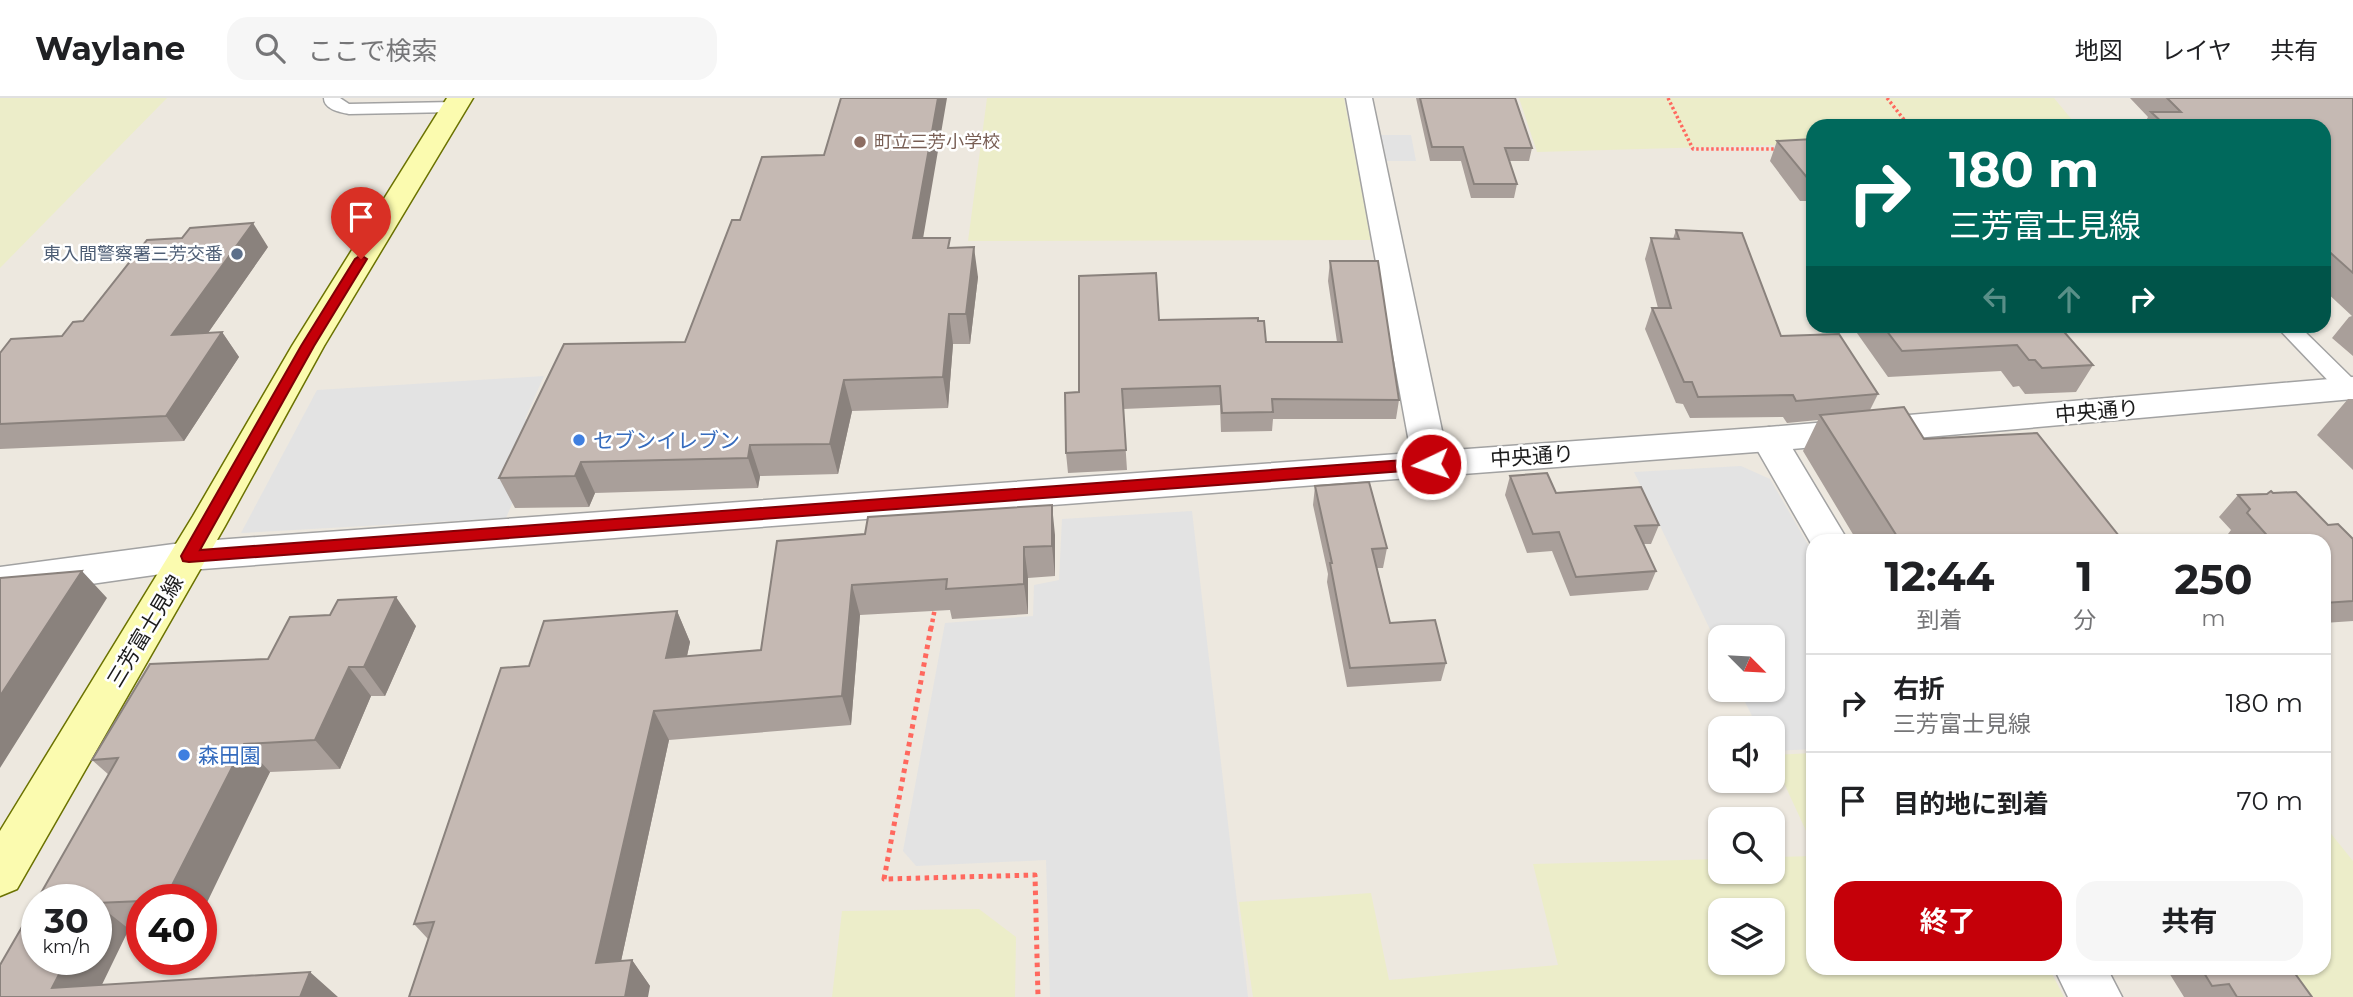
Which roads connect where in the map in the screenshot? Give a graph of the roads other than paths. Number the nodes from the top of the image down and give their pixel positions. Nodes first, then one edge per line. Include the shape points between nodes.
1 (1359, 98) edge
2 (332, 100) dead end
3 (457, 102) edge
4 (2294, 333) edge
5 (2350, 388) edge
6 (1769, 439) junction
7 (1431, 464) junction
8 (1825, 534) edge
9 (189, 556) junction
10 (0, 582) edge
11 (0, 874) edge
12 (2083, 975) edge
13 (2096, 997) edge

1 - 7 street
2 - 3 lane via 349,108
3 - 9 main road, 三芳富士見線 via 308,346
4 - 5 lane
5 - 6 street, 中央通り
6 - 7 street, 中央通り
6 - 8 street
7 - 9 street, 中央通り
9 - 10 street, 中央通り
9 - 11 main road, 三芳富士見線
12 - 13 street

